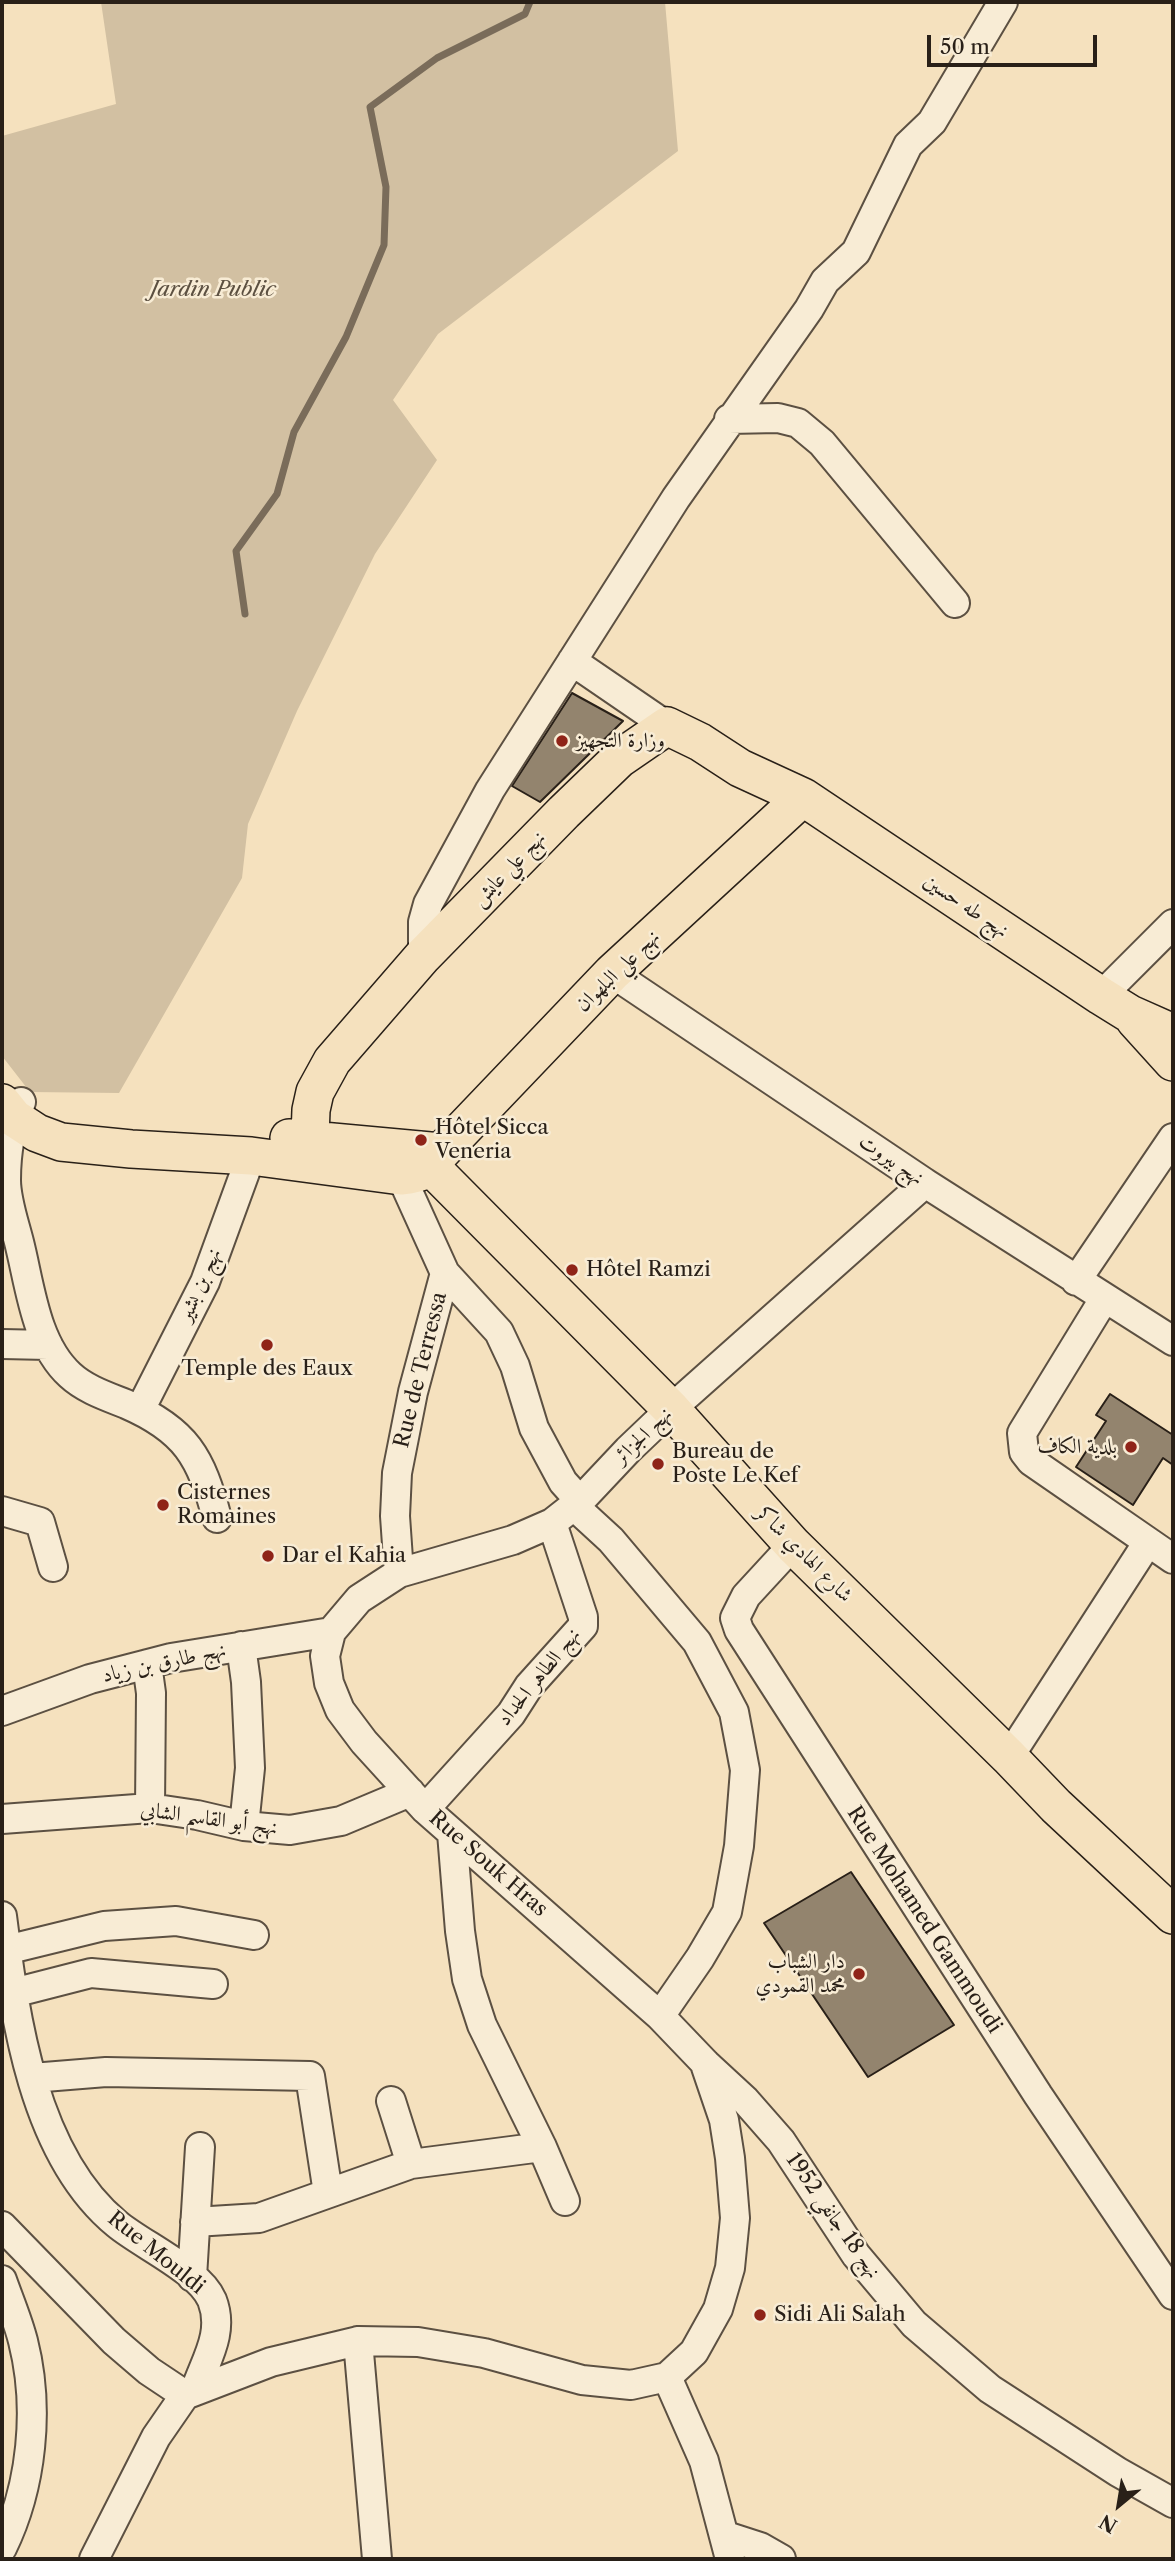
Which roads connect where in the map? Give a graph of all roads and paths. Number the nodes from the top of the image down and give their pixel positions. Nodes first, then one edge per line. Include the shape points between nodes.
1 (1003, 2) edge
2 (729, 419) junction
3 (955, 603) dead end
4 (572, 661) junction
5 (667, 726) junction
6 (803, 797) junction
7 (1173, 924) edge
8 (423, 956) junction
9 (612, 974) junction
10 (1115, 1005) junction
11 (1173, 1033) edge
12 (1173, 1062) edge
13 (10, 1099) edge
14 (1173, 1138) edge
15 (310, 1152) junction
16 (251, 1156) junction
17 (423, 1161) junction
18 (4, 1182) edge
19 (925, 1183) junction
20 (445, 1273) junction
21 (1076, 1281) junction
22 (1104, 1299) junction
23 (1173, 1341) edge
24 (2, 1344) edge
25 (48, 1345) junction
26 (671, 1409) junction
27 (140, 1410) junction
28 (577, 1504) junction
29 (2, 1511) edge
30 (217, 1518) dead end
31 (552, 1523) junction
32 (793, 1545) junction
33 (1165, 1549) edge
34 (53, 1567) dead end
35 (399, 1573) junction
36 (331, 1632) junction
37 (241, 1646) junction
38 (147, 1664) junction
39 (2, 1711) edge
40 (1009, 1756) junction
41 (418, 1800) junction
42 (150, 1808) junction
43 (2, 1819) edge
44 (244, 1826) junction
45 (452, 1833) junction
46 (1173, 1915) edge
47 (2, 1916) edge
48 (254, 1935) dead end
49 (6, 1950) junction
50 (214, 1984) dead end
51 (13, 1993) junction
52 (660, 2016) junction
53 (706, 2064) junction
54 (32, 2078) junction
55 (391, 2101) dead end
56 (200, 2147) dead end
57 (542, 2147) junction
58 (411, 2164) junction
59 (328, 2193) junction
60 (565, 2201) dead end
61 (195, 2222) junction
62 (2, 2226) edge
63 (192, 2277) junction
64 (2, 2280) edge
65 (1173, 2295) edge
66 (358, 2341) junction
67 (667, 2377) junction
68 (190, 2393) junction
69 (1173, 2503) edge
70 (2, 2548) edge
71 (728, 2548) edge
72 (94, 2559) edge
73 (377, 2559) edge
74 (781, 2559) edge

1 - 2 street via 932,122 908,145 856,252 825,281
2 - 3 street via 778,418 798,423 822,443
2 - 4 street
4 - 5 street
4 - 8 street via 490,790 428,904
5 - 6 main road
5 - 8 main road, نهج علي عايش via 619,759
6 - 9 main road, نهج علي البلهوان
6 - 10 main road, نهج طه حسين
7 - 10 street
8 - 15 main road, نهج علي عايش via 332,1061 315,1092
9 - 17 main road, نهج علي البلهوان
9 - 19 street, نهج بيروت
10 - 11 main road, نهج طه حسين
10 - 12 main road, نهج طه حسين
13 - 15 main road via 79,1120
13 - 16 main road via 37,1133 61,1142
13 - 18 street
14 - 21 street
15 - 16 main road
15 - 17 main road
16 - 27 street, نهج بن بشير via 205,1282
17 - 20 street, Rue de Terressa
17 - 26 main road, شارع الهادي شاكر
18 - 25 street
19 - 21 street, نهج بيروت
19 - 26 street, نهج الجزائر
20 - 28 street via 499,1332 534,1428
20 - 35 street, Rue de Terressa via 397,1473
21 - 22 street, نهج بيروت
22 - 23 street, نهج بيروت
22 - 33 street via 1022,1433 1024,1452
24 - 25 street
25 - 27 street via 68,1374 89,1389
26 - 28 street, نهج الجزائر
26 - 32 main road, شارع الهادي شاكر
27 - 30 street via 193,1451
28 - 31 street, نهج الجزائر
28 - 52 street via 697,1642 734,1712 745,1770 739,1846 727,1912
29 - 34 street via 40,1522
31 - 35 street, نهج الجزائر via 513,1540
31 - 41 street, نهج الطاهر الحداد via 583,1626 529,1686 511,1714
32 - 40 main road, شارع الهادي شاكر
32 - 65 street, Rue Mohamed Gammoudi via 746,1595 736,1618 738,1630
33 - 40 street
35 - 36 street, نهج الجزائر via 359,1600
36 - 37 street, نهج طارق بن زياد
36 - 41 street, Rue Souk Hras via 325,1656 329,1683 341,1710
37 - 38 street, نهج طارق بن زياد
37 - 44 street via 250,1768
38 - 39 street, نهج طارق بن زياد
38 - 42 street
40 - 46 main road, شارع الهادي شاكر
41 - 44 street, نهج أبو القاسم الشابي via 290,1830
41 - 45 street, Rue Souk Hras
42 - 43 street, نهج أبو القاسم الشابي
42 - 44 street, نهج أبو القاسم الشابي
45 - 52 street, Rue Souk Hras
45 - 57 street via 467,1979 482,2025
47 - 49 street, Rue Mouldi
48 - 49 street via 176,1921 104,1926
49 - 51 street, Rue Mouldi
50 - 51 street via 90,1973
51 - 54 street, Rue Mouldi
52 - 53 street, Rue Souk Hras
53 - 67 street via 724,2120 730,2158 735,2218 730,2268 718,2309 694,2352
53 - 69 street, نهج 18 جانفي 1952 via 781,2141 856,2255 914,2324 990,2389
54 - 59 street via 106,2072 310,2077
54 - 63 street, Rue Mouldi via 55,2142 83,2188 116,2223
55 - 58 street
56 - 61 street
57 - 58 street
57 - 60 street
58 - 59 street
59 - 61 street via 259,2218
61 - 63 street
62 - 68 street via 114,2341 149,2371
63 - 68 street, Rue Mouldi via 211,2297 217,2327
64 - 70 street via 23,2342 30,2391 30,2448 15,2522
66 - 67 street via 444,2346 582,2380 631,2385
66 - 68 street via 271,2362
66 - 73 street
67 - 71 street via 704,2461
68 - 72 street via 156,2437
71 - 74 street via 760,2547

